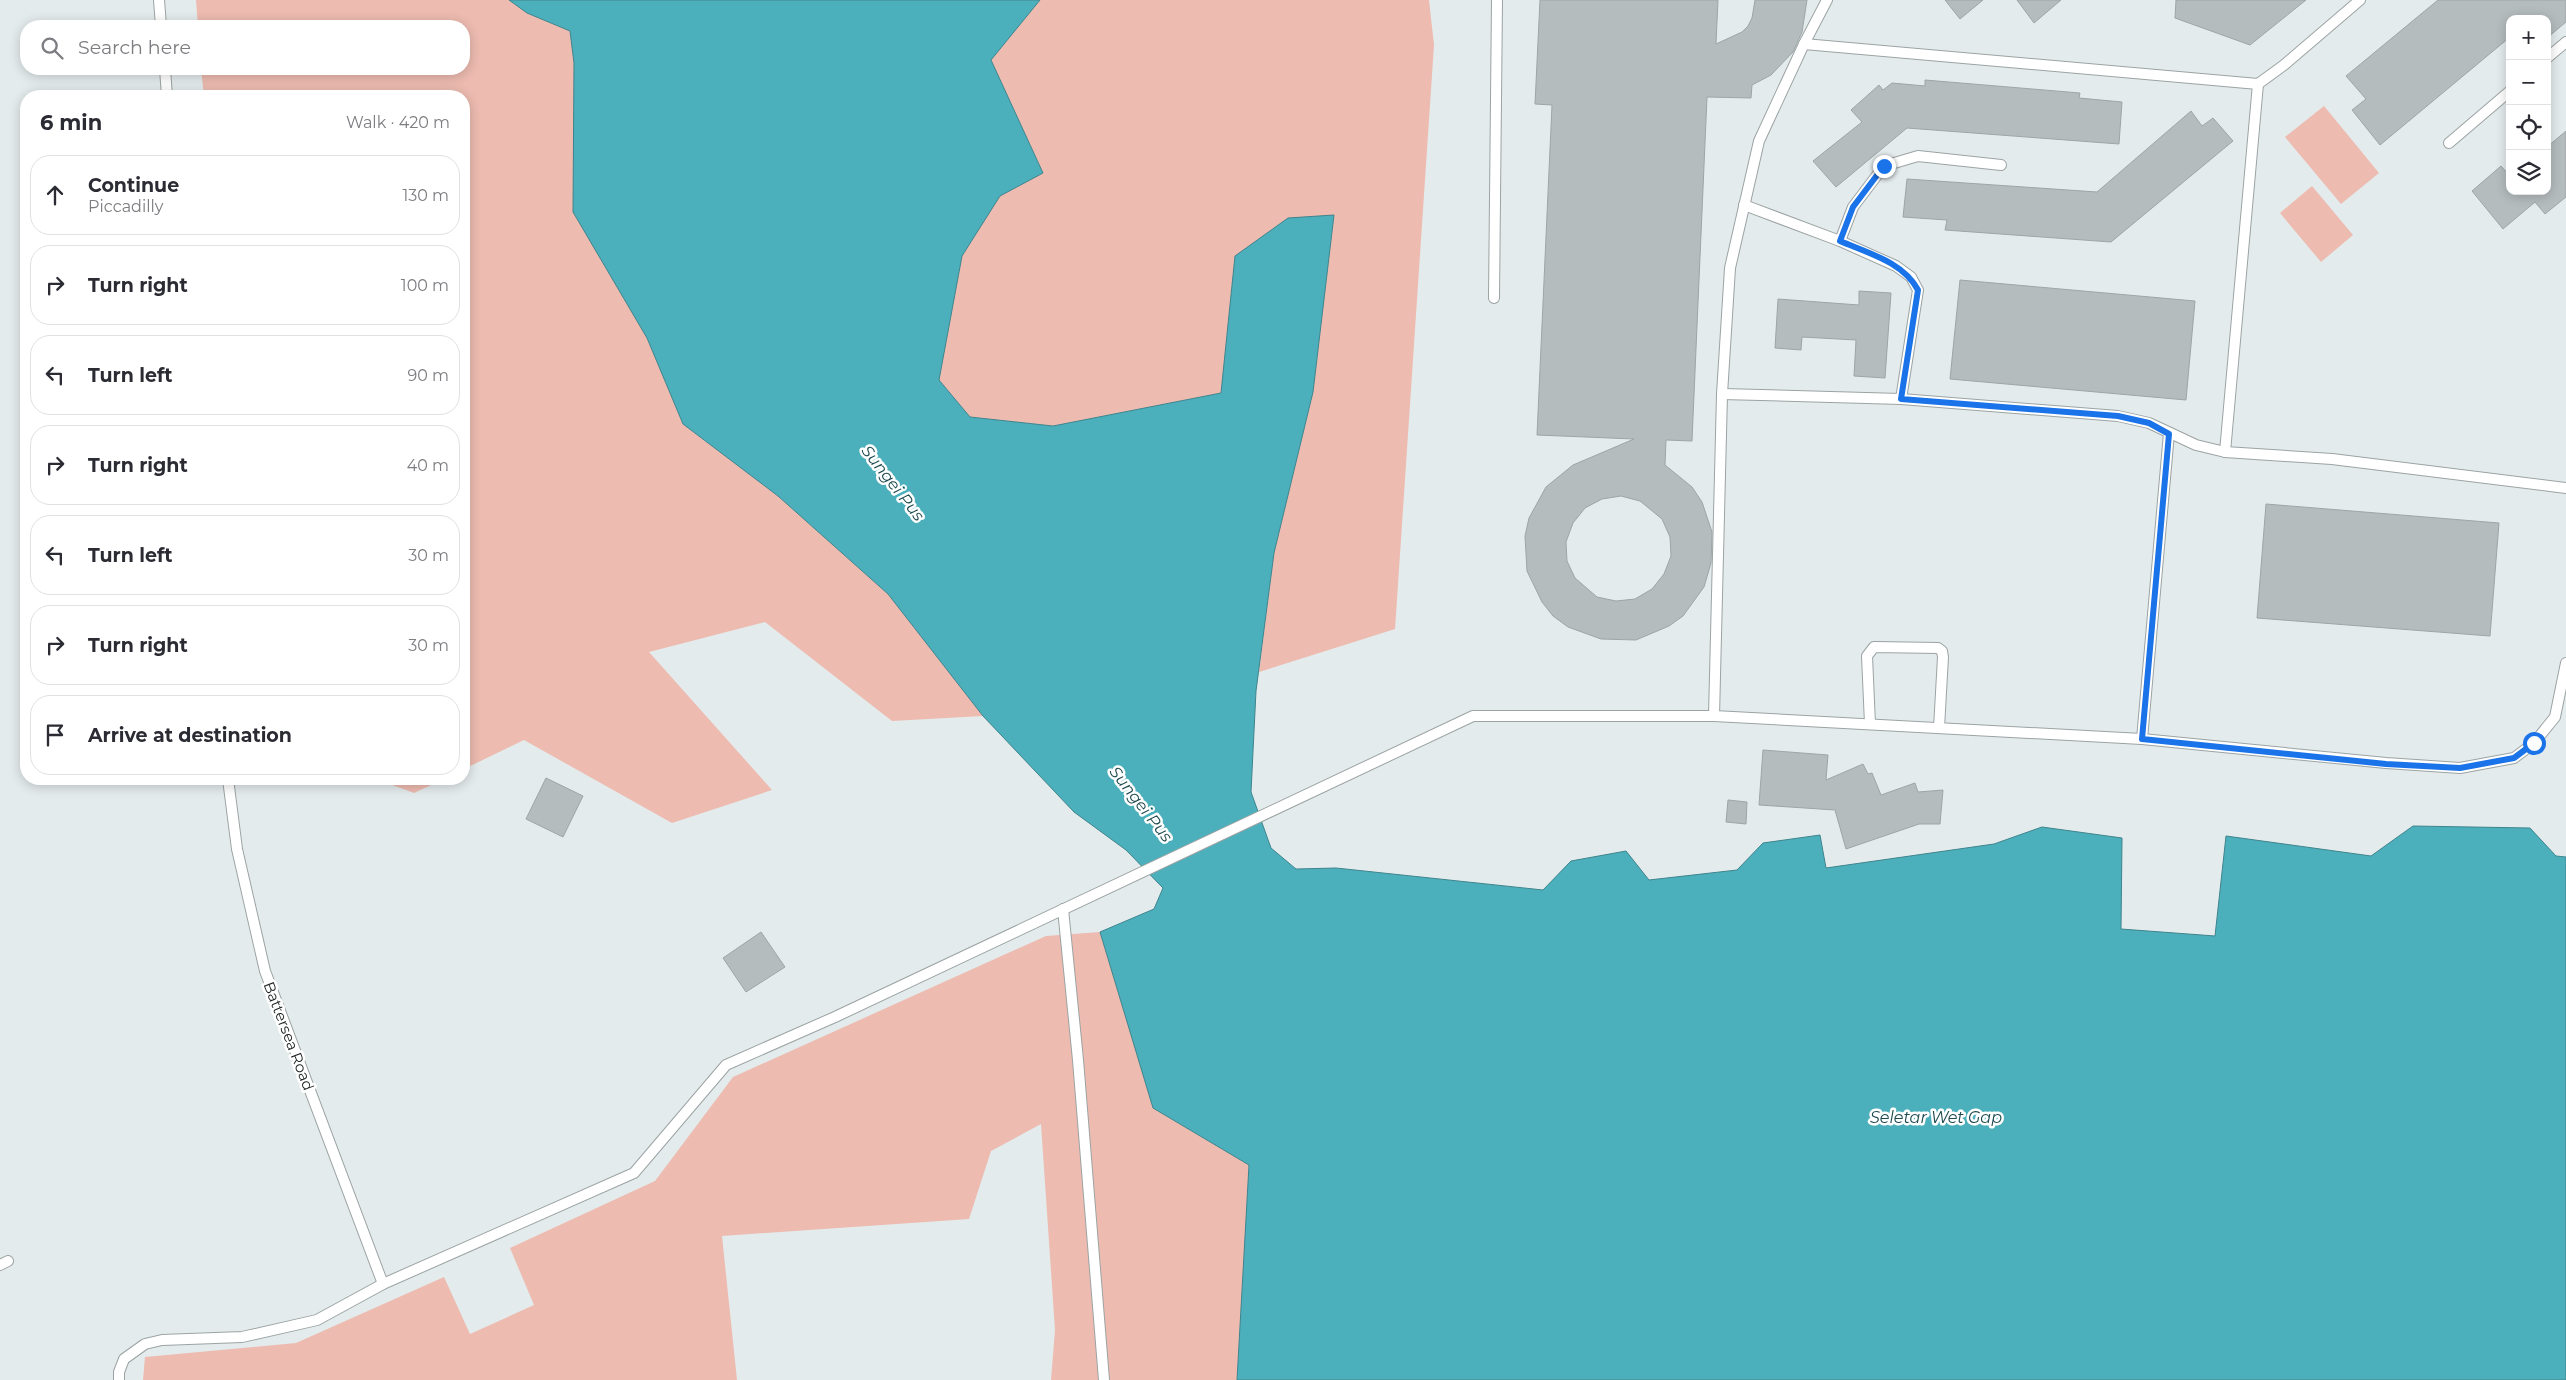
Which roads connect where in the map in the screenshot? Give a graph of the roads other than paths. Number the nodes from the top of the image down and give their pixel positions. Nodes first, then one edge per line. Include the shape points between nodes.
1 (159, 0) edge
2 (1497, 0) edge
3 (1827, 0) edge
4 (2360, 0) edge
5 (161, 20) edge
6 (2566, 42) edge
7 (1804, 44) junction
8 (2551, 55) edge
9 (165, 75) edge
10 (2258, 84) junction
11 (167, 90) edge
12 (2506, 94) edge
13 (2449, 144) dead end
14 (2001, 165) dead end
15 (1744, 205) junction
16 (1840, 241) junction
17 (1494, 298) dead end
18 (1722, 394) junction
19 (1901, 399) junction
20 (2169, 434) junction
21 (2225, 452) junction
22 (2566, 488) edge
23 (2566, 663) edge
24 (1714, 716) junction
25 (1870, 724) junction
26 (1939, 728) junction
27 (2142, 739) junction
28 (229, 785) edge
29 (1063, 909) junction
30 (383, 1284) junction
31 (119, 1380) edge
32 (1104, 1380) edge

1 - 5 lane
2 - 17 lane
3 - 7 lane
4 - 10 lane
6 - 8 lane
7 - 10 lane
7 - 15 lane via 1759,141
9 - 11 lane
10 - 21 lane
12 - 13 lane
14 - 16 lane via 1918,156 1884,166 1853,207
15 - 16 lane
15 - 18 lane via 1730,268
16 - 19 lane via 1896,266 1911,277 1918,290
18 - 19 lane
18 - 24 lane
19 - 20 lane via 2118,416 2149,423
20 - 21 lane via 2196,446
20 - 27 lane
21 - 22 lane via 2332,459
23 - 27 lane via 2556,717 2534,743 2514,758 2460,768 2386,764
24 - 25 lane
24 - 29 lane via 1473,716
25 - 26 lane
25 - 26 lane via 1869,650 1874,647 1938,648 1943,657
26 - 27 lane
28 - 30 lane, Battersea Road via 237,849 265,971
29 - 30 lane via 726,1065 634,1173
29 - 32 lane
30 - 31 lane via 317,1320 242,1337 162,1340 145,1344 124,1359 118,1372

